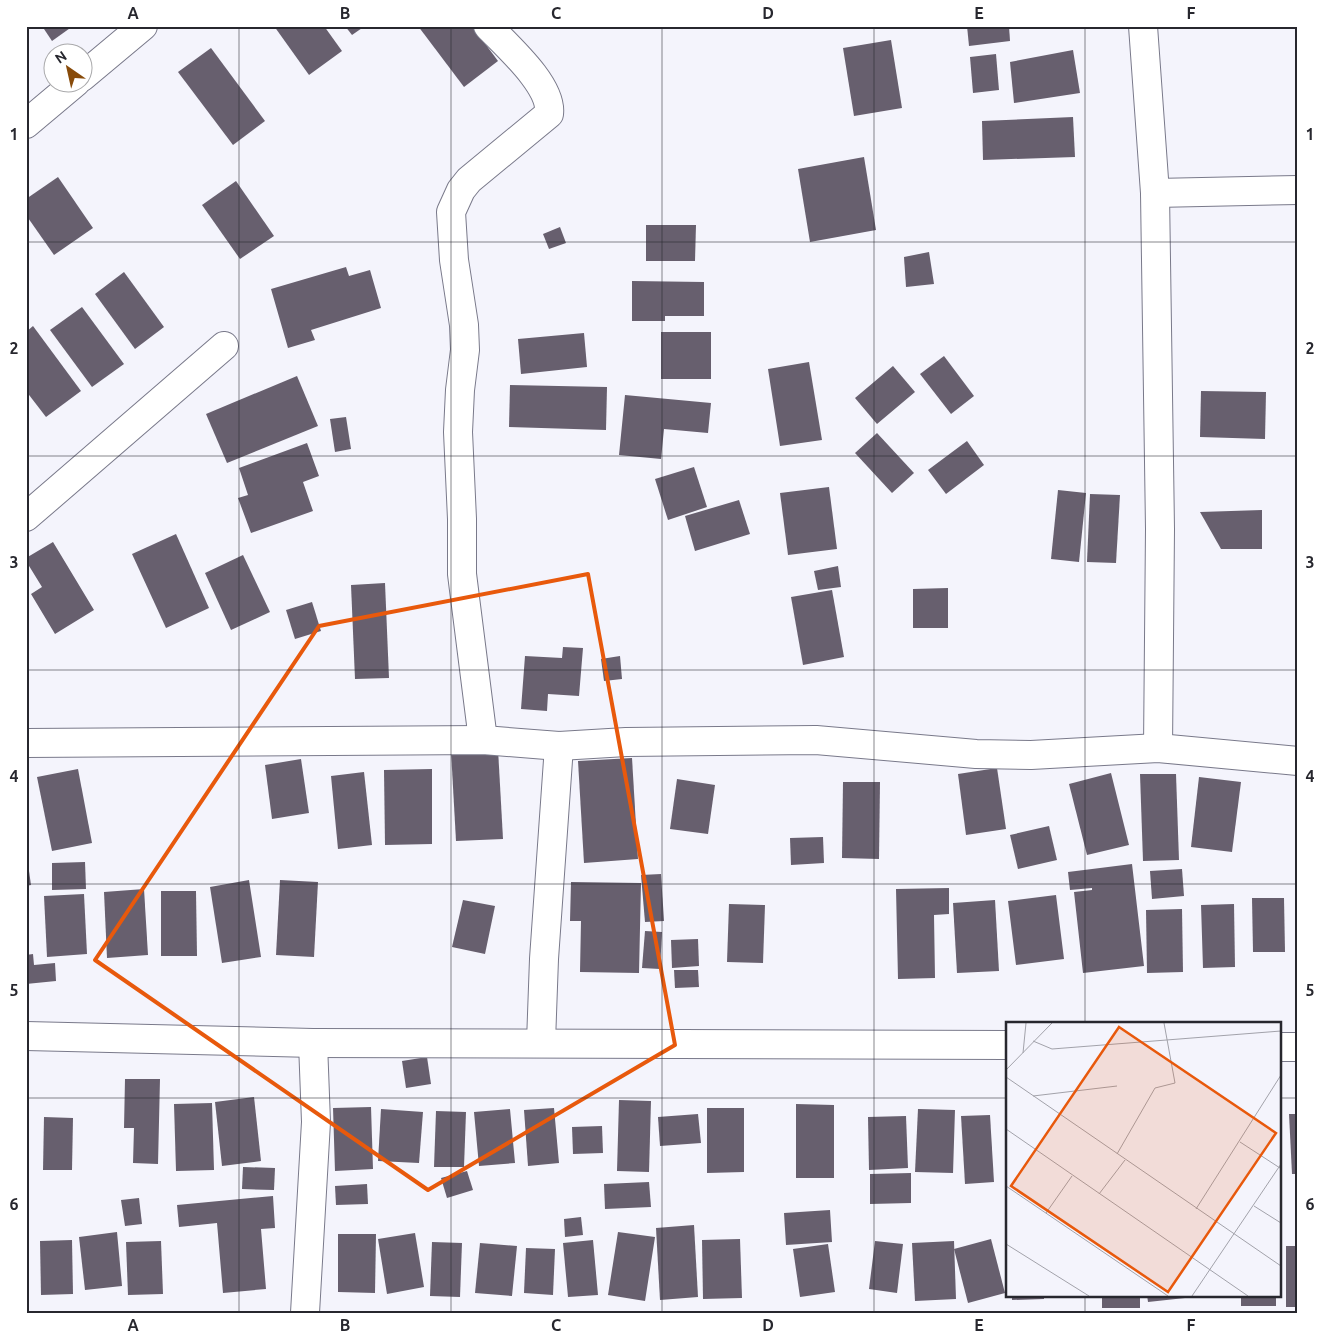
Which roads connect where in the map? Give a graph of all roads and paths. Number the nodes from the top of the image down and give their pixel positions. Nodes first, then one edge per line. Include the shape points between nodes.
1 (143, 26) edge
2 (488, 26) edge
3 (1143, 26) edge
4 (92, 69) edge
5 (64, 92) edge
6 (26, 124) edge
7 (1298, 190) edge
8 (1155, 193) junction
9 (224, 346) dead end
10 (26, 517) edge
11 (484, 740) junction
12 (26, 743) edge
13 (560, 746) junction
14 (1158, 748) junction
15 (1298, 761) edge
16 (26, 1036) edge
17 (541, 1042) junction
18 (313, 1043) junction
19 (1006, 1045) edge
20 (1282, 1047) edge
21 (1298, 1047) edge
22 (305, 1313) edge

1 - 4 street
2 - 11 street via 542,87 550,107 549,114 469,180 451,212 465,350 458,432 462,574
3 - 8 street
5 - 6 street
7 - 8 street
8 - 14 street via 1160,529
9 - 10 street
11 - 12 street
11 - 13 street
13 - 14 street via 816,740 1031,756
13 - 17 street
14 - 15 street
16 - 18 street
17 - 18 street
17 - 19 street
18 - 22 street via 316,1122
20 - 21 street

